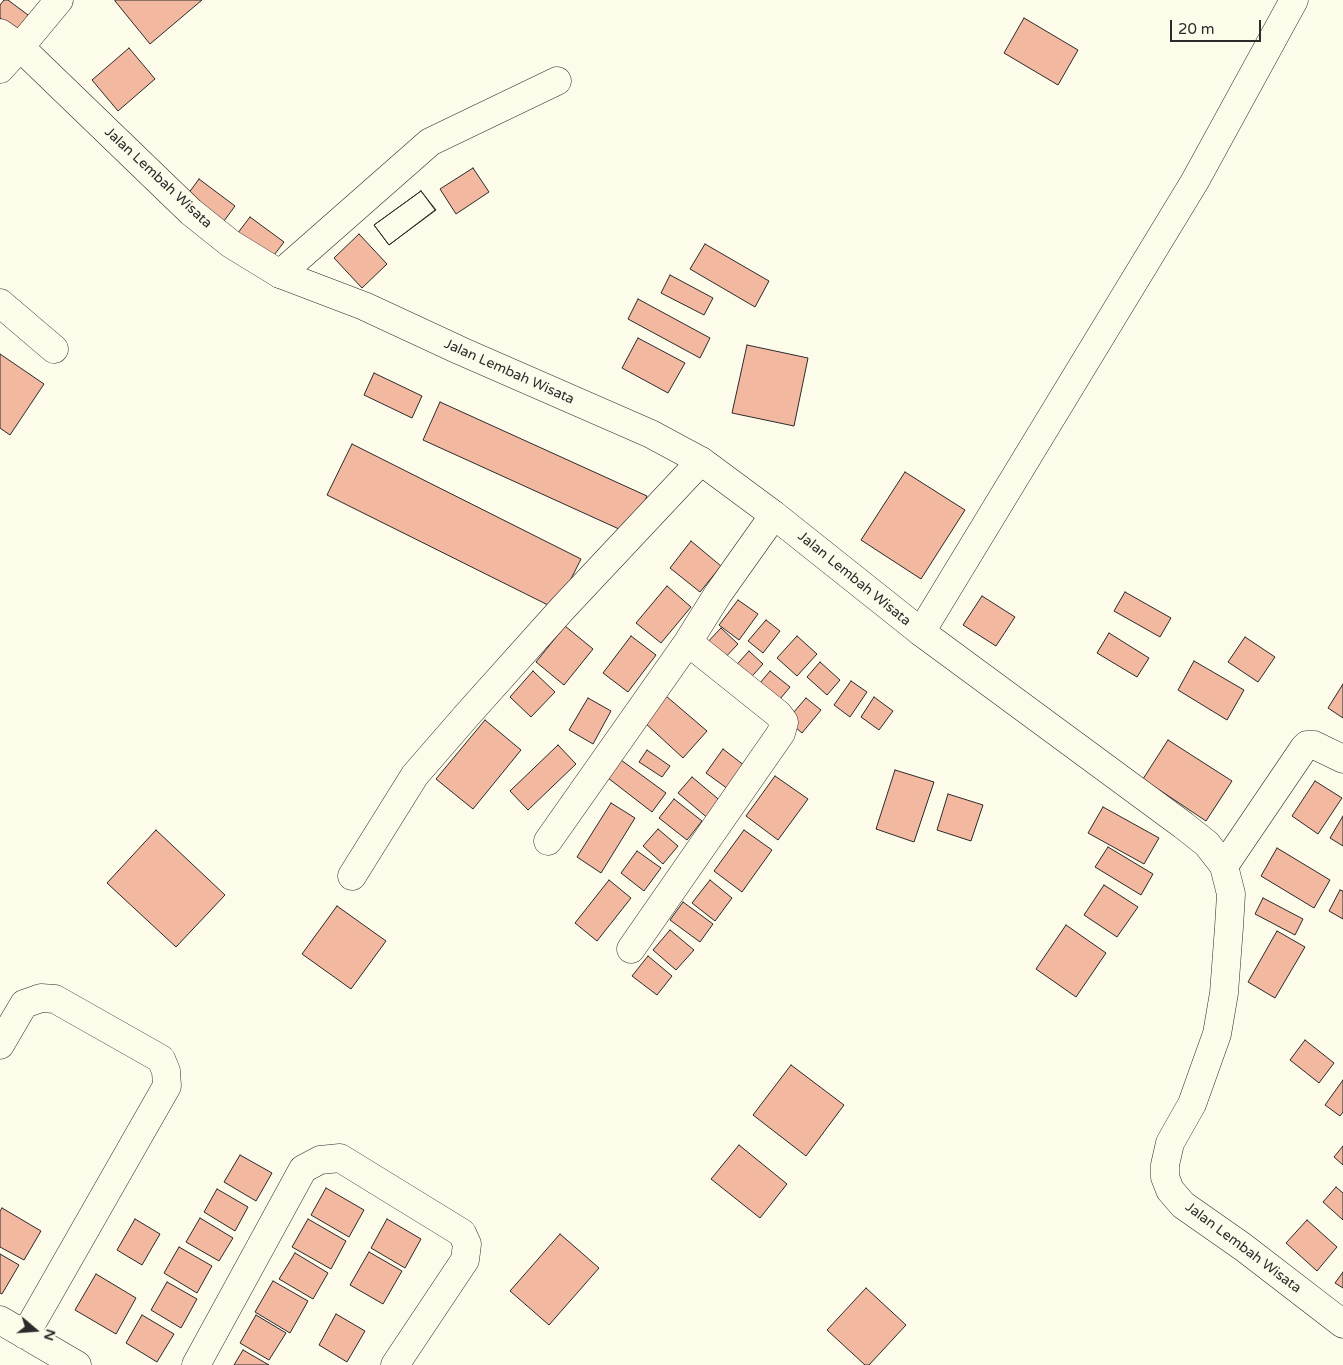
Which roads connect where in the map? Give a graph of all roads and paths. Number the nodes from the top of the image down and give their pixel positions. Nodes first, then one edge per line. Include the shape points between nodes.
1 (58, 0) edge
2 (1294, 0) edge
3 (10, 40) edge
4 (0, 69) edge
5 (557, 82) dead end
6 (280, 274) junction
7 (0, 304) edge
8 (54, 348) dead end
9 (701, 461) junction
10 (774, 515) junction
11 (921, 632) junction
12 (688, 642) junction
13 (1343, 759) edge
14 (548, 840) dead end
15 (1224, 866) junction
16 (352, 876) dead end
17 (631, 949) dead end
18 (0, 1046) edge
19 (0, 1320) edge
20 (1343, 1324) edge
21 (25, 1335) junction
22 (77, 1365) edge
23 (196, 1365) edge
24 (395, 1365) edge

1 - 3 street
2 - 11 street via 1195,180
3 - 4 street
3 - 6 street, Jalan Lembah Wisata via 191,212 230,244
5 - 6 street via 430,142
6 - 9 street, Jalan Lembah Wisata via 364,306 651,434
7 - 8 street
9 - 10 street, Jalan Lembah Wisata
9 - 16 street via 563,608 415,775
10 - 11 street, Jalan Lembah Wisata
10 - 12 street
11 - 15 street, Jalan Lembah Wisata via 1183,825 1207,844
12 - 14 street
12 - 17 street via 784,722 781,733
13 - 15 street via 1314,745 1307,745
15 - 20 street, Jalan Lembah Wisata via 1231,894 1230,928 1217,1034 1192,1104 1170,1143 1165,1177 1170,1190 1184,1205
18 - 21 street via 24,1004 41,998 55,1000 161,1059 166,1071 167,1086
19 - 21 street
21 - 22 street
23 - 24 street via 303,1169 320,1160 340,1158 462,1233 467,1244 465,1260

